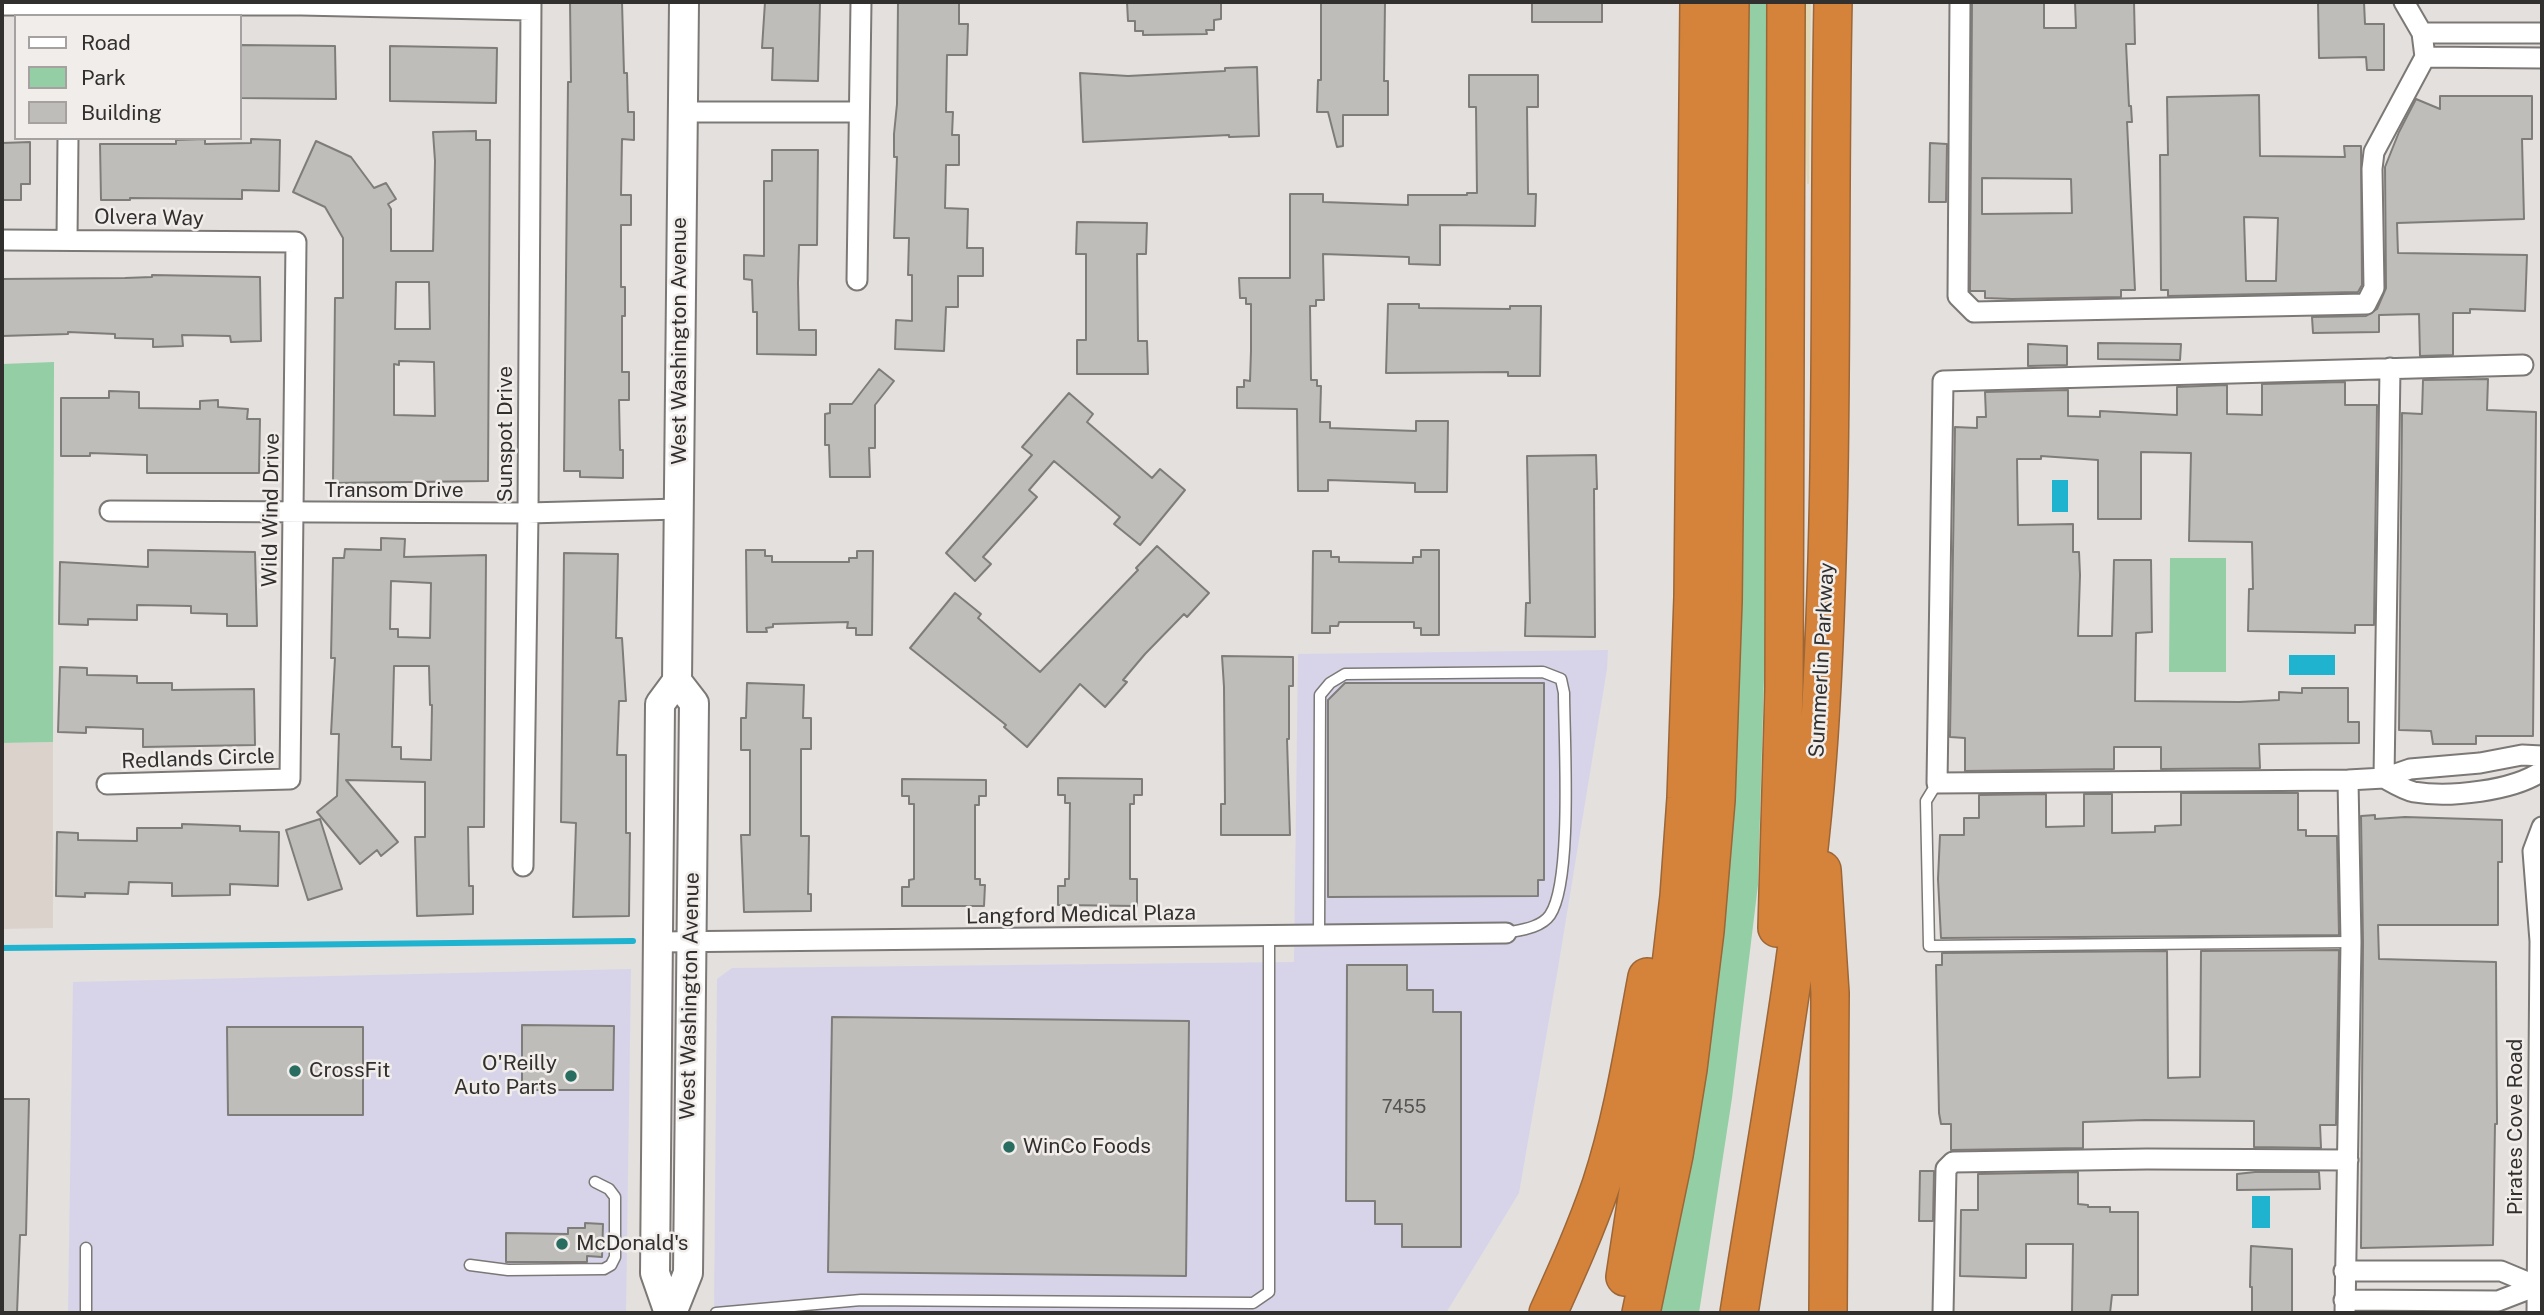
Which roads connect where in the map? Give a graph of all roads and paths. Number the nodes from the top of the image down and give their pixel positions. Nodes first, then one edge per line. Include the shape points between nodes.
1 (684, 2) edge
2 (860, 2) edge
3 (1699, 2) edge
4 (1730, 2) edge
5 (1786, 2) edge
6 (1833, 2) edge
7 (1960, 2) edge
8 (2404, 2) edge
9 (301, 3) edge
10 (2, 5) edge
11 (531, 6) edge
12 (68, 7) edge
13 (2422, 33) junction
14 (2517, 33) junction
15 (2542, 33) edge
16 (2425, 57) junction
17 (2517, 58) junction
18 (2542, 58) edge
19 (681, 112) junction
20 (859, 113) junction
21 (68, 140) edge
22 (2, 240) edge
23 (67, 240) junction
24 (296, 242) joint
25 (857, 280) dead end
26 (2524, 365) dead end
27 (2390, 368) junction
28 (679, 509) junction
29 (110, 511) dead end
30 (293, 513) junction
31 (528, 513) junction
32 (677, 681) junction
33 (2542, 756) edge
34 (2542, 771) edge
35 (1816, 773) junction
36 (1687, 774) junction
37 (2384, 778) junction
38 (290, 779) joint
39 (2348, 780) junction
40 (1937, 783) junction
41 (107, 785) dead end
42 (2542, 827) edge
43 (523, 866) dead end
44 (1506, 933) joint
45 (1319, 934) junction
46 (1269, 935) junction
47 (2541, 938) edge
48 (657, 942) junction
49 (691, 942) junction
50 (2351, 942) junction
51 (1772, 1102) junction
52 (2348, 1160) junction
53 (596, 1182) dead end
54 (86, 1248) dead end
55 (470, 1265) dead end
56 (2344, 1271) junction
57 (2537, 1286) junction
58 (2344, 1306) edge
59 (86, 1313) edge
60 (670, 1313) edge
61 (716, 1313) edge
62 (1548, 1313) edge
63 (1619, 1313) edge
64 (1641, 1313) edge
65 (1739, 1313) edge
66 (1828, 1313) edge
67 (1943, 1313) edge
68 (2537, 1313) edge

1 - 19 main road, West Washington Avenue
2 - 20 street
3 - 36 highway
4 - 64 highway via 1723,601 1714,822 1683,1103
5 - 51 highway via 1784,689
6 - 35 highway, Summerlin Parkway via 1827,578
7 - 16 street via 1958,296 1974,312 2366,304 2374,288 2374,152
8 - 13 street
9 - 11 street
9 - 12 street
10 - 12 street
11 - 31 street, Sunspot Drive
13 - 14 street
13 - 16 street
14 - 15 street
14 - 17 lane
16 - 17 street
17 - 18 street
19 - 20 street
19 - 28 main road, West Washington Avenue
20 - 25 street
21 - 23 street
22 - 23 street, Olvera Way
23 - 24 street, Olvera Way
24 - 30 street, Wild Wind Drive
26 - 27 street
27 - 37 street
27 - 40 street via 1943,381
28 - 31 street, Transom Drive
28 - 32 main road, West Washington Avenue
29 - 30 street, Transom Drive
30 - 31 street, Transom Drive
30 - 38 street, Wild Wind Drive
31 - 43 street, Sunspot Drive
32 - 48 main road, West Washington Avenue via 660,704
32 - 49 main road, West Washington Avenue via 694,703
33 - 37 street via 2410,769
34 - 37 street via 2530,779 2487,790 2435,794 2411,791
35 - 51 highway, Summerlin Parkway
35 - 66 highway via 1830,993
36 - 62 highway via 1615,1136 1601,1186
36 - 63 highway via 1666,1010
37 - 39 street
38 - 41 street, Redlands Circle
39 - 40 street
39 - 50 street
40 - 50 lane via 1926,801 1928,946
42 - 47 street, Pirates Cove Road via 2533,851
44 - 45 street, Langford Medical Plaza
44 - 45 lane via 1531,928 1549,916 1558,893 1565,836 1564,693 1561,679 1543,672 1345,674 1330,683 1320,695
45 - 46 street, Langford Medical Plaza
46 - 49 street, Langford Medical Plaza
46 - 61 lane via 1269,1292 1253,1303 861,1300
47 - 57 street, Pirates Cove Road
48 - 49 street, Langford Medical Plaza
48 - 60 main road, West Washington Avenue via 655,1272
49 - 60 main road, West Washington Avenue via 688,1273
50 - 52 street
51 - 65 highway, Summerlin Parkway
52 - 56 street
52 - 67 street via 1952,1161 1946,1169
53 - 55 lane via 615,1197 615,1257 611,1265 604,1269 508,1270
54 - 59 lane
56 - 57 street via 2501,1271
56 - 58 street
57 - 58 street via 2498,1301
57 - 68 street, Pirates Cove Road

